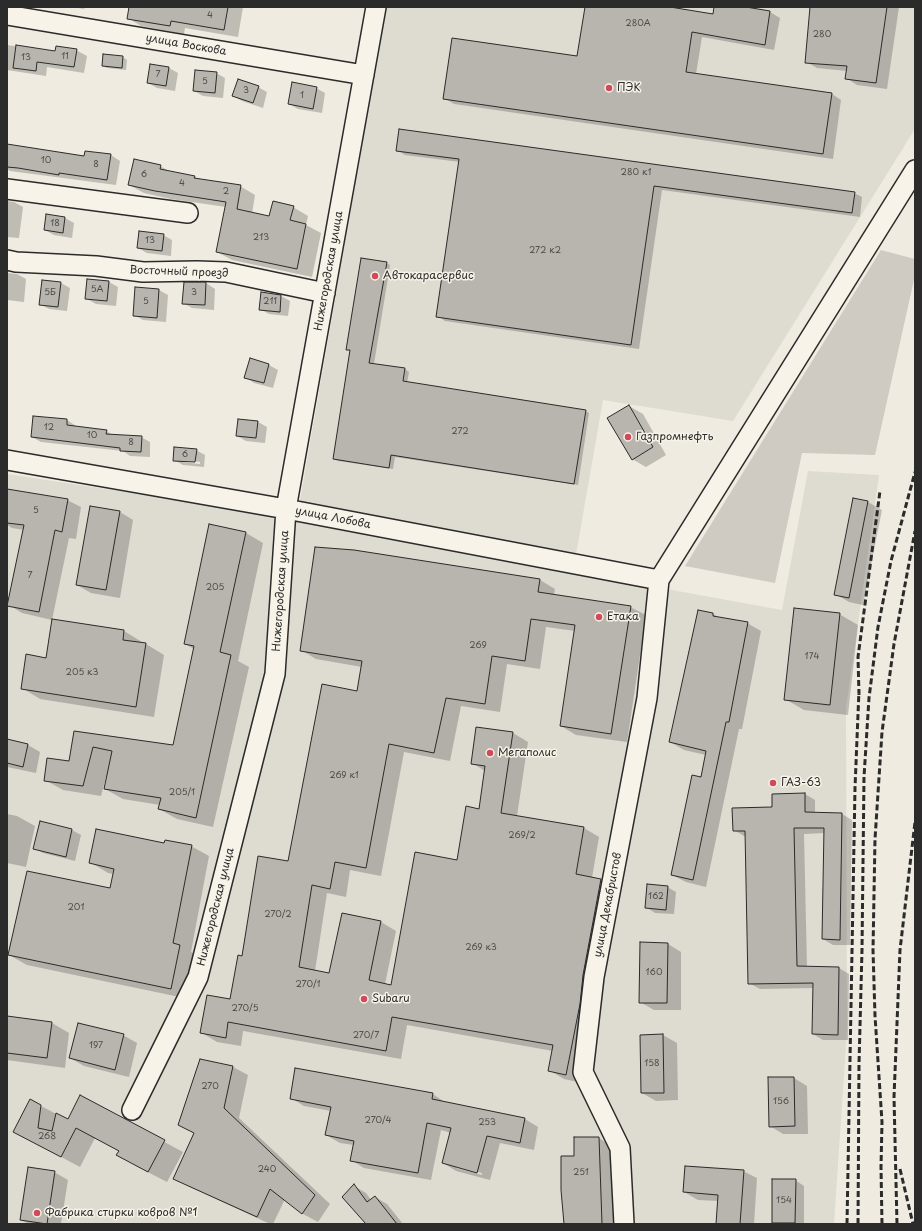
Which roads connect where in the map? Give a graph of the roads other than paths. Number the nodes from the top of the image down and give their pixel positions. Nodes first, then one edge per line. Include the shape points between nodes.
1 (376, 7) edge
2 (7, 15) edge
3 (364, 75) junction
4 (915, 170) edge
5 (7, 189) edge
6 (188, 214) dead end
7 (7, 260) edge
8 (325, 293) junction
9 (7, 460) edge
10 (286, 509) junction
11 (659, 580) junction
12 (132, 1110) dead end
13 (624, 1224) edge

1 - 3 street, Нижегородская улица
2 - 3 street, улица Воскова
3 - 8 street, Нижегородская улица
4 - 11 street
5 - 6 street
7 - 8 street, Восточный проезд via 143,272 226,272
8 - 10 street, Нижегородская улица
9 - 10 street, улица Лобова
10 - 11 street, улица Лобова
10 - 12 street, Нижегородская улица via 275,674 198,977
11 - 13 street, улица Декабристов via 647,698 594,977 583,1072 620,1148

